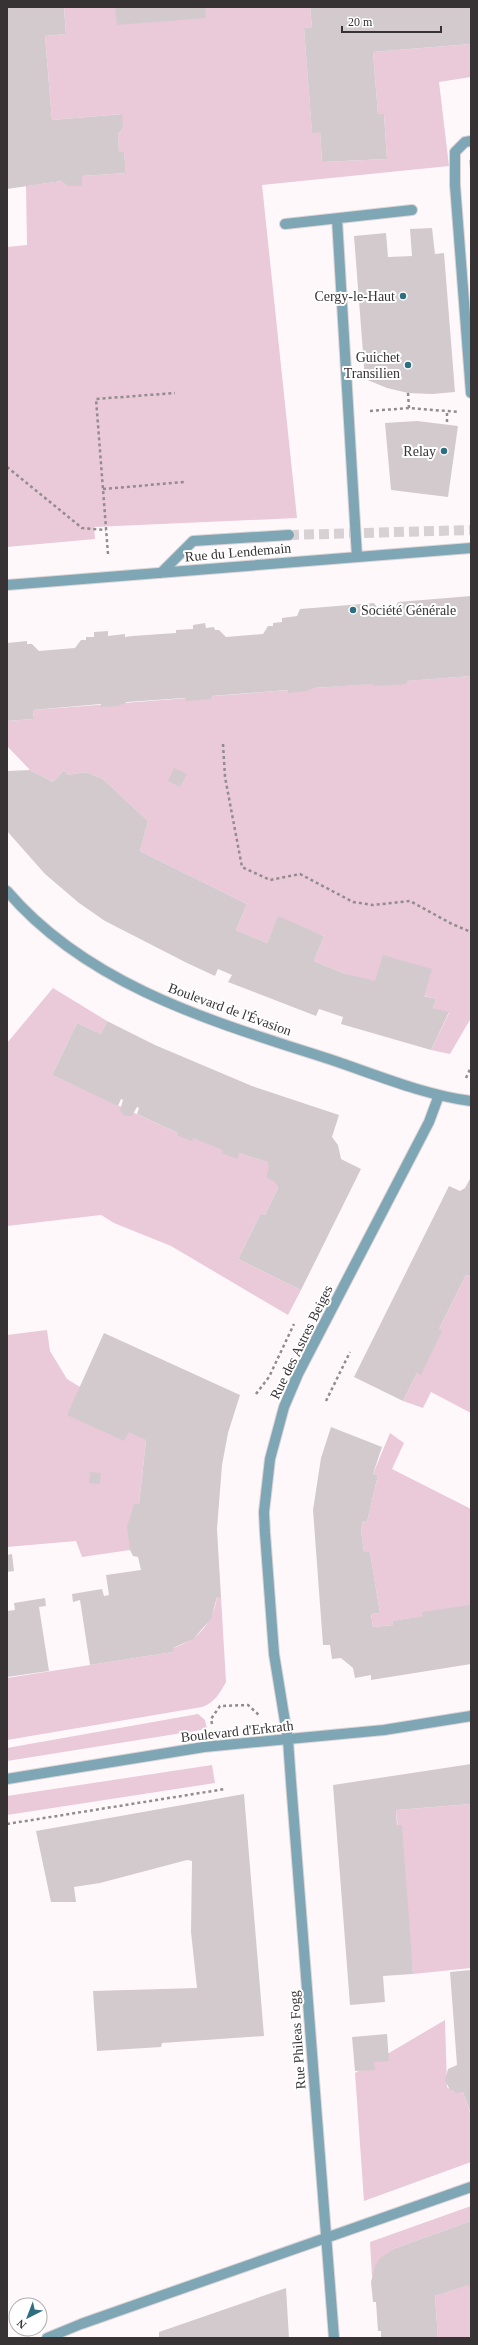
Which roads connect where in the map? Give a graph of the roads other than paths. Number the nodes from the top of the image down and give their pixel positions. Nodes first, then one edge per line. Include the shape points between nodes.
1 (471, 141) edge
2 (412, 210) dead end
3 (337, 219) junction
4 (284, 224) dead end
5 (471, 393) edge
6 (290, 535) tunnel mouth
7 (471, 548) edge
8 (357, 557) junction
9 (161, 573) junction
10 (7, 585) edge
11 (7, 891) edge
12 (439, 1095) junction
13 (471, 1101) edge
14 (471, 1716) edge
15 (288, 1740) junction
16 (7, 1779) edge
17 (471, 2187) edge
18 (326, 2236) junction
19 (47, 2338) edge
20 (334, 2338) edge

1 - 5 street via 465,142 455,152 455,185
2 - 3 street
3 - 4 street
3 - 8 street
6 - 9 street via 193,541
7 - 8 street, Rue du Lendemain
8 - 9 street, Rue du Lendemain
9 - 10 street, Rue du Lendemain
11 - 12 street, Boulevard de l'Évasion via 48,934 136,988 252,1034
12 - 13 street, Boulevard de l'Évasion
12 - 15 street, Rue des Astres Beiges via 429,1122 298,1374 275,1438 266,1484 265,1533 274,1654
14 - 15 street, Boulevard d'Erkrath via 384,1730
15 - 16 street, Boulevard d'Erkrath via 204,1747
15 - 18 street, Rue Phileas Fogg
17 - 18 street
18 - 19 street
18 - 20 street, Rue Phileas Fogg

